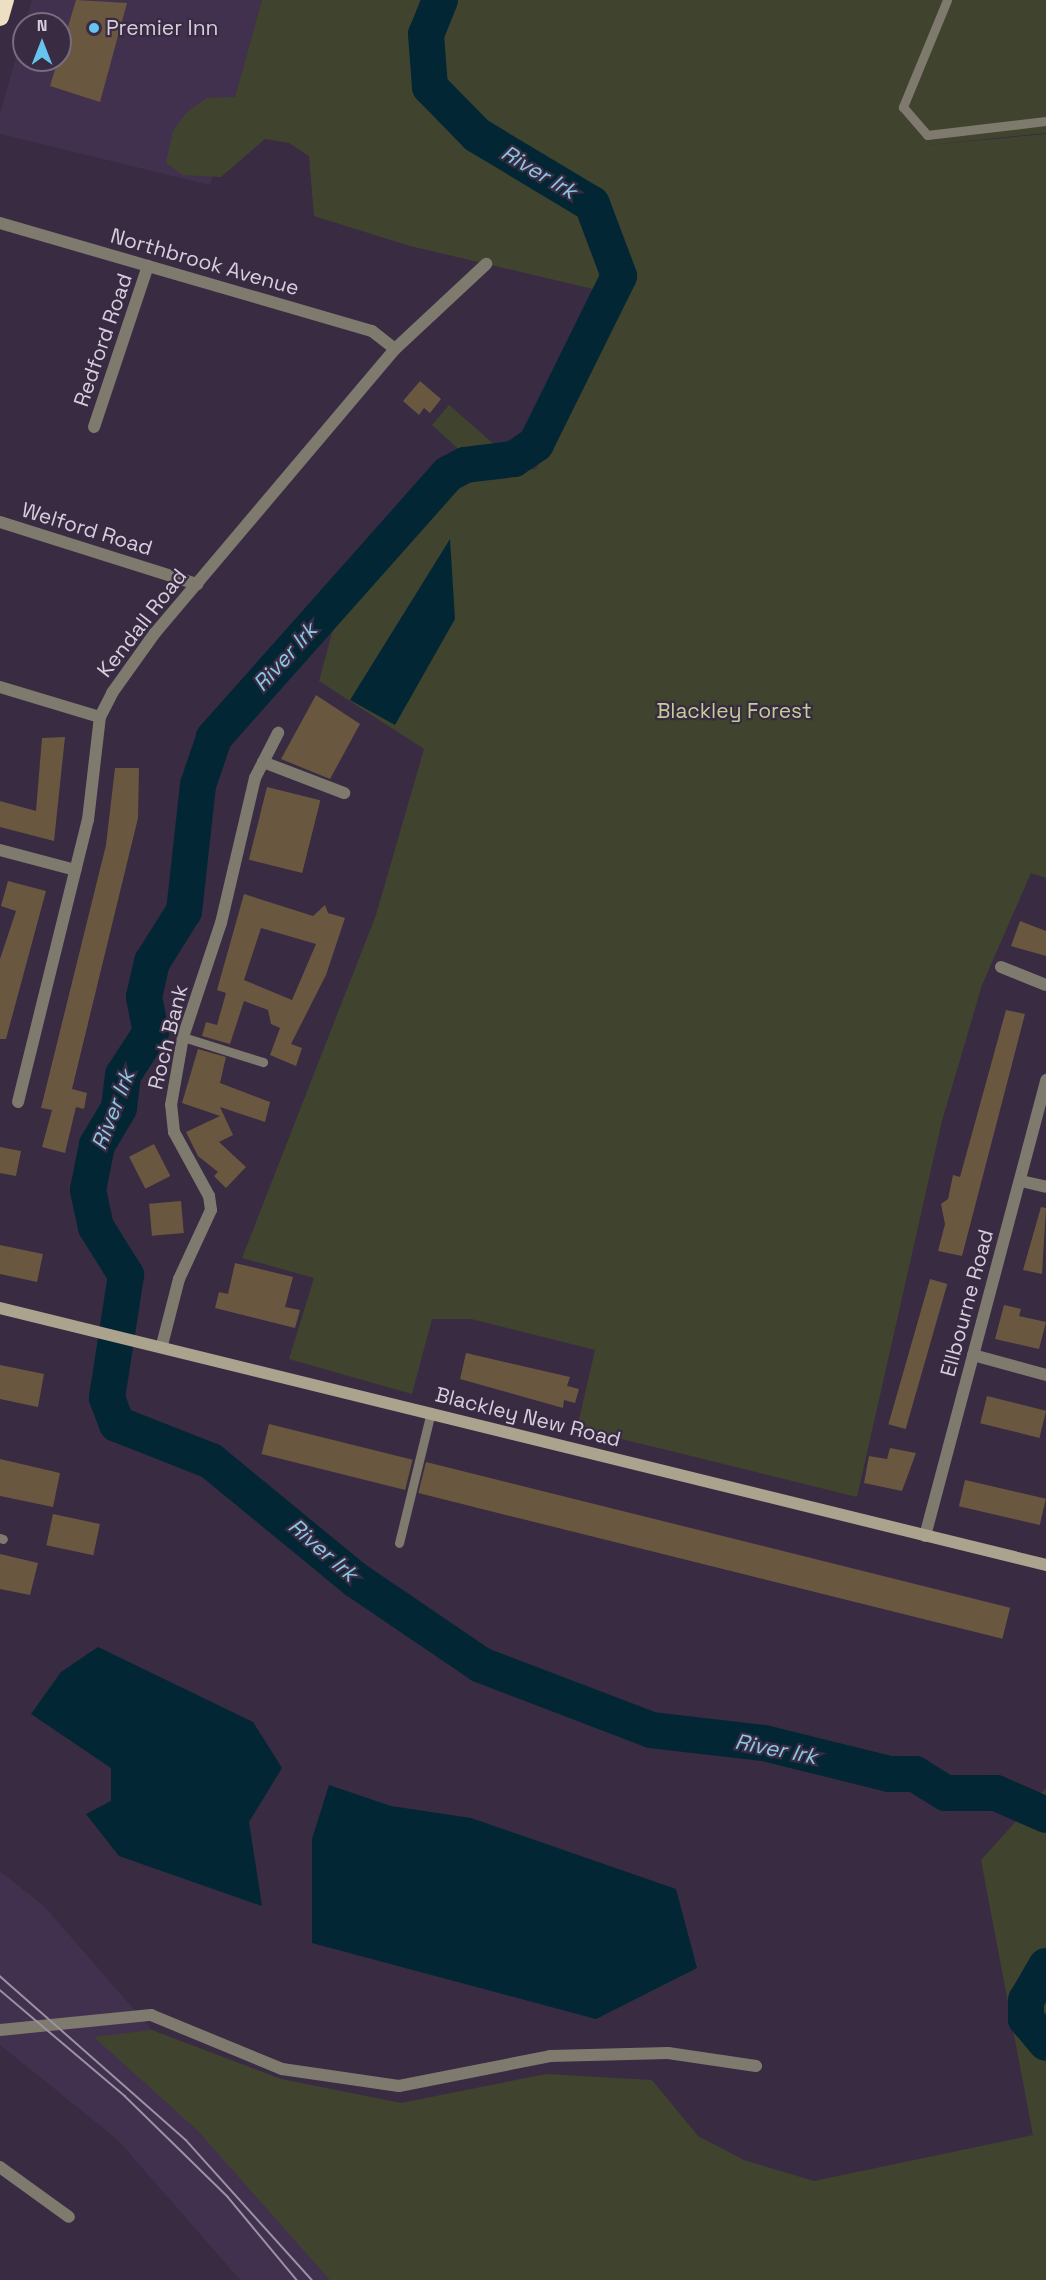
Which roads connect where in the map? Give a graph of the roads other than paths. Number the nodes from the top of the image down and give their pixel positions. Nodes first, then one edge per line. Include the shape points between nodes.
1 (5, 0) edge
2 (947, 0) edge
3 (0, 17) edge
4 (1046, 120) edge
5 (0, 223) edge
6 (486, 264) dead end
7 (148, 266) junction
8 (395, 349) junction
9 (94, 427) dead end
10 (0, 522) edge
11 (197, 584) junction
12 (0, 687) edge
13 (100, 717) junction
14 (278, 733) dead end
15 (263, 762) junction
16 (344, 793) dead end
17 (0, 850) edge
18 (75, 870) junction
19 (1001, 967) dead end
20 (1046, 985) edge
21 (183, 1037) junction
22 (263, 1062) dead end
23 (1046, 1080) edge
24 (18, 1102) dead end
25 (1021, 1181) junction
26 (1046, 1187) edge
27 (0, 1308) edge
28 (162, 1345) junction
29 (973, 1356) junction
30 (1046, 1375) edge
31 (430, 1412) junction
32 (926, 1536) junction
33 (399, 1543) dead end
34 (1046, 1565) edge
35 (0, 2030) edge
36 (756, 2066) dead end
37 (0, 2167) edge
38 (69, 2217) dead end

1 - 3 highway
2 - 4 lane via 903,107 927,135
5 - 7 street, Northbrook Avenue
6 - 8 street, Kendall Road
7 - 8 street, Northbrook Avenue via 372,331
7 - 9 street, Redford Road
8 - 11 street, Kendall Road
10 - 11 street, Welford Road
11 - 13 street, Kendall Road via 126,671
12 - 13 street
13 - 18 street, Kendall Road via 88,820
14 - 15 street, Roch Bank
15 - 16 street
15 - 21 street, Roch Bank via 221,923
17 - 18 street
18 - 24 street, Kendall Road
19 - 20 street
21 - 22 lane
21 - 28 street, Roch Bank via 171,1105 174,1132 209,1196 210,1210 179,1279
23 - 25 street, Ellbourne Road
25 - 26 street
25 - 29 street, Ellbourne Road
27 - 28 street, Blackley New Road
28 - 31 street, Blackley New Road
29 - 30 street
29 - 32 street, Ellbourne Road
31 - 32 street, Blackley New Road
31 - 33 lane
32 - 34 street, Blackley New Road
35 - 36 street via 151,2014 282,2069 399,2086 550,2056 668,2054
37 - 38 street

